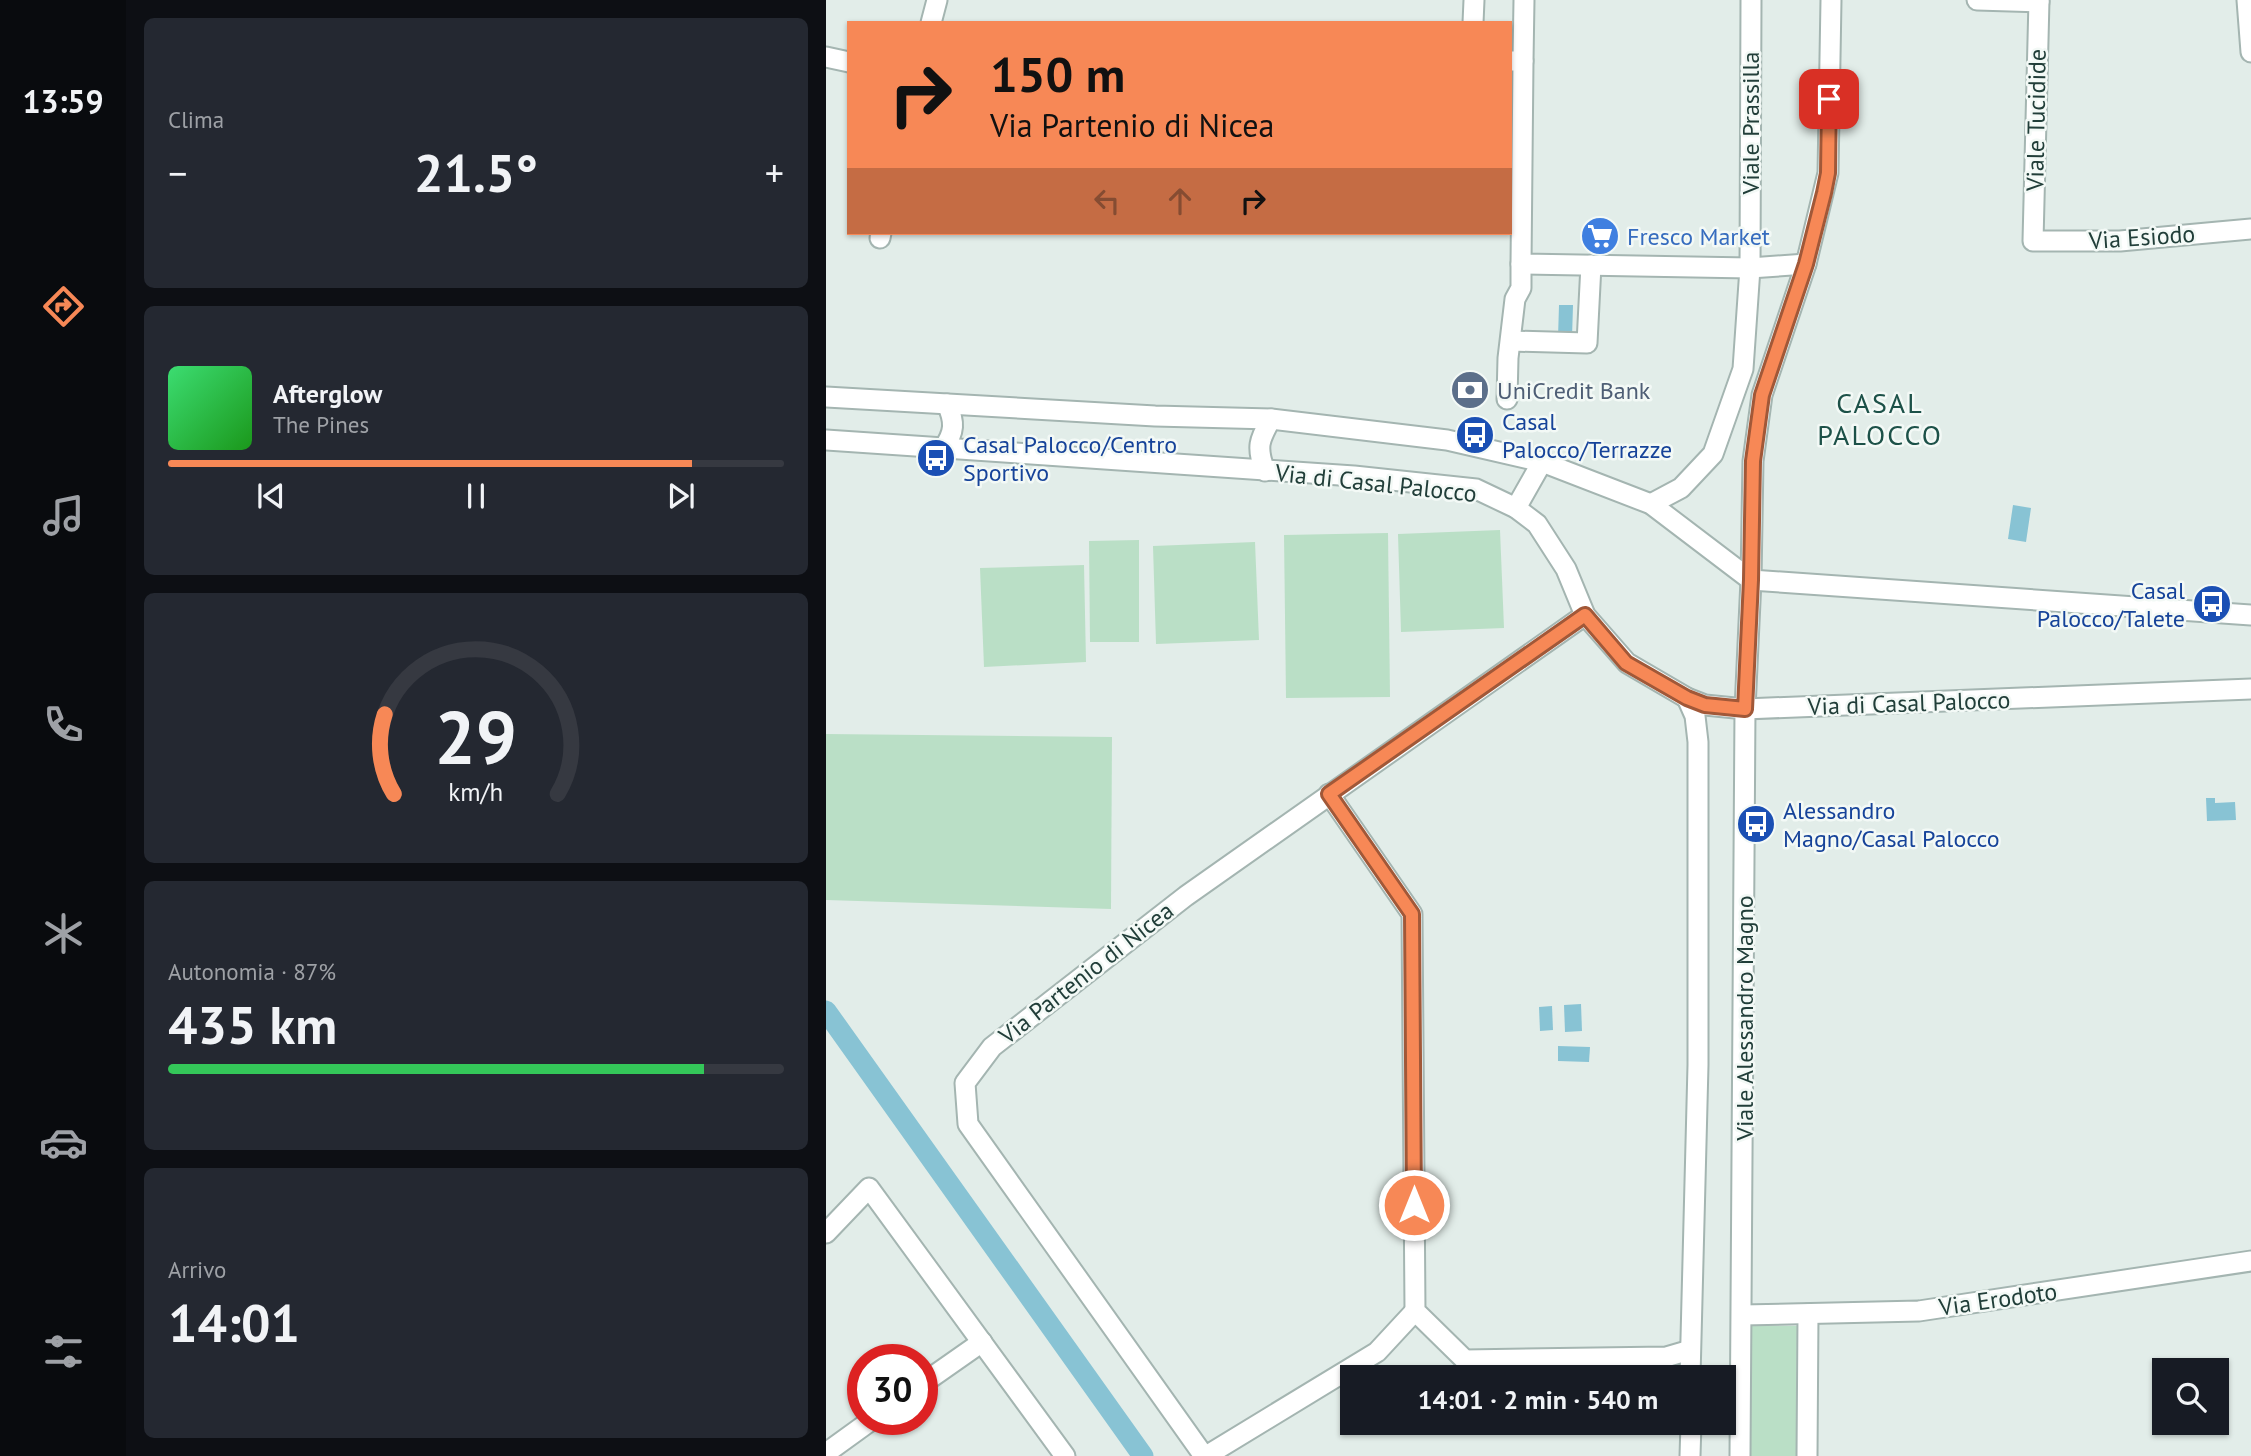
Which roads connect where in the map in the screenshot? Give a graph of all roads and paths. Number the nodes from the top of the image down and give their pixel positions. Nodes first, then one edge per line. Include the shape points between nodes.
1 (937, 0) edge
2 (1474, 0) edge
3 (1524, 0) edge
4 (1751, 0) edge
5 (1831, 0) edge
6 (1977, 0) edge
7 (2247, 0) edge
8 (2039, 1) edge
9 (932, 21) edge
10 (1473, 21) edge
11 (2251, 52) edge
12 (826, 57) edge
13 (1517, 61) edge
14 (847, 62) edge
15 (1516, 106) edge
16 (2251, 229) edge
17 (2033, 241) joint
18 (1521, 264) junction
19 (1806, 264) junction
20 (1591, 265) junction
21 (1750, 268) junction
22 (1511, 341) junction
23 (826, 397) edge
24 (1507, 399) dead end
25 (947, 404) junction
26 (1271, 419) junction
27 (826, 440) edge
28 (846, 442) junction
29 (826, 448) edge
30 (943, 449) junction
31 (1542, 461) junction
32 (1265, 471) junction
33 (1651, 504) junction
34 (1516, 508) junction
35 (1751, 580) junction
36 (1585, 615) junction
37 (2251, 615) edge
38 (2251, 689) edge
39 (1687, 698) junction
40 (1745, 709) junction
41 (1329, 794) junction
42 (826, 1233) edge
43 (2251, 1261) edge
44 (1415, 1311) junction
45 (1808, 1314) junction
46 (1742, 1315) junction
47 (982, 1342) junction
48 (1690, 1350) junction
49 (1690, 1365) edge
50 (938, 1373) edge
51 (851, 1435) edge
52 (1690, 1435) edge
53 (826, 1453) edge
54 (1065, 1456) edge
55 (1205, 1456) edge
56 (1690, 1456) edge
57 (1740, 1456) edge
58 (1807, 1456) edge

1 - 9 street
2 - 10 street
3 - 13 street
4 - 21 street, Viale Prassilla
5 - 19 street via 1828,173
6 - 8 street
7 - 11 street
8 - 17 street, Viale Tucidide
12 - 14 street
13 - 15 street
15 - 18 street
16 - 17 street, Via Esiodo via 2120,241
18 - 20 street
18 - 22 street
19 - 21 street
19 - 35 street via 1762,395 1753,461
20 - 21 street
20 - 22 street via 1587,343
21 - 33 street, Viale Prassilla via 1743,369 1713,454 1681,488
22 - 24 street
23 - 25 street, Via di Casal Palocco
25 - 26 street, Via di Casal Palocco
25 - 30 street via 954,419 953,435
26 - 31 street, Via di Casal Palocco via 1447,440
26 - 32 street via 1260,439
27 - 28 street, Via di Casal Palocco
28 - 29 street
28 - 30 street, Via di Casal Palocco
30 - 32 street, Via di Casal Palocco
31 - 33 street, Via di Casal Palocco
31 - 34 street
32 - 34 street, Via di Casal Palocco via 1475,489
33 - 35 street, Via di Casal Palocco
34 - 36 street, Via di Casal Palocco via 1537,524 1566,569
35 - 37 street
35 - 40 street, Viale Alessandro Magno
36 - 39 street, Via di Casal Palocco via 1626,663
36 - 41 street, Via Partenio di Nicea
38 - 40 street, Via di Casal Palocco
39 - 40 street, Via di Casal Palocco via 1705,705
39 - 48 street, Viale Alessandro Magno via 1698,741 1698,1065
40 - 46 street, Viale Alessandro Magno
41 - 44 street via 1412,914
41 - 55 street, Via Partenio di Nicea via 1185,896 992,1047 965,1083 968,1124
42 - 47 street via 869,1188
43 - 45 street, Via Erodoto via 1919,1311
44 - 48 street via 1465,1360 1666,1357
44 - 55 street via 1377,1352
45 - 46 street, Via Erodoto
45 - 58 street
46 - 57 street, Viale Alessandro Magno
47 - 50 street
47 - 54 street
48 - 49 street, Viale Alessandro Magno
51 - 53 street
52 - 56 street

